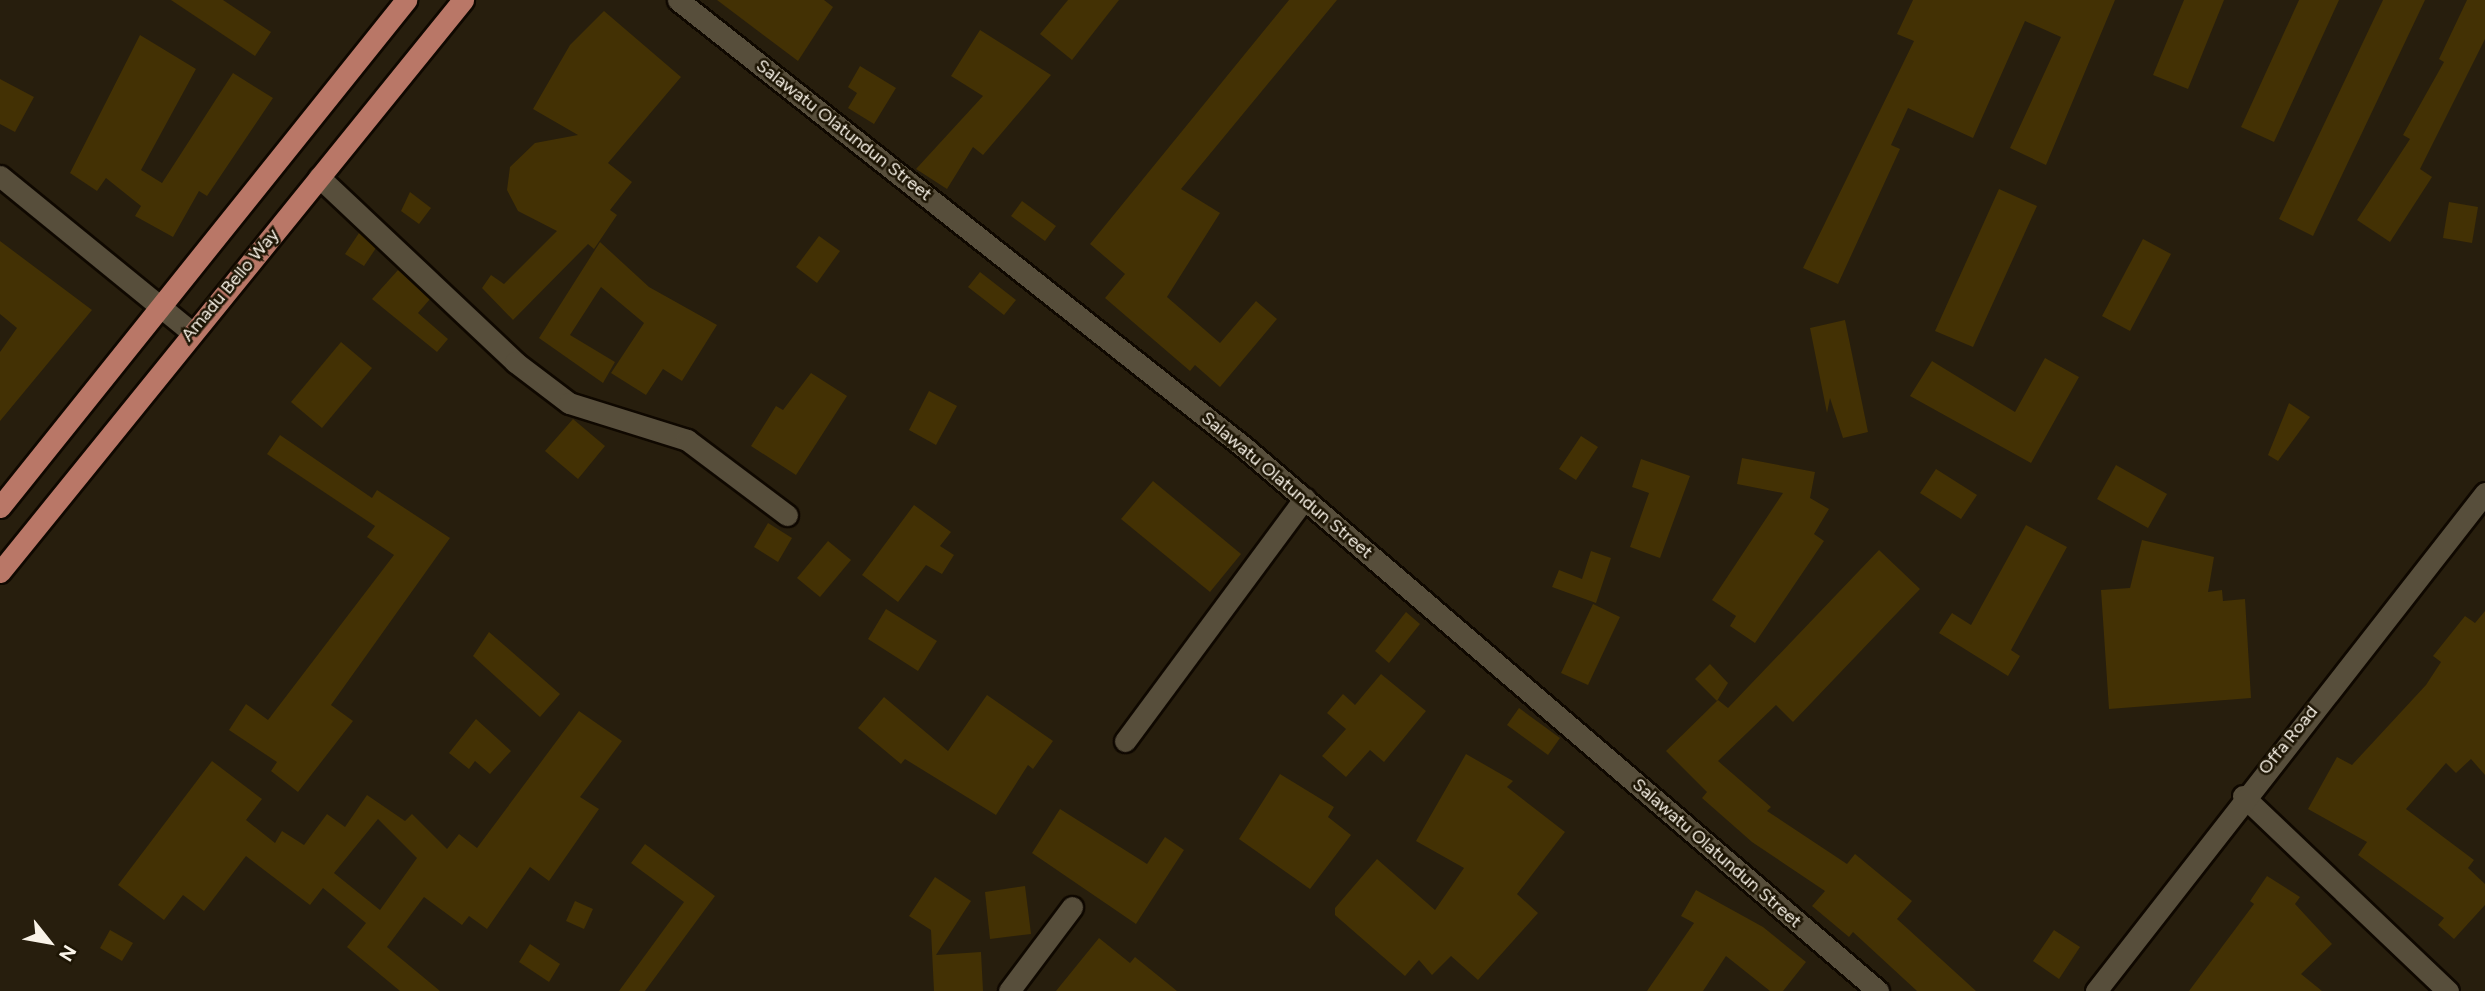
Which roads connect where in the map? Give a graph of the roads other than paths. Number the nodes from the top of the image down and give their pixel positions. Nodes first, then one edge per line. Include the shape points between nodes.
1 (406, 0) edge
2 (463, 0) edge
3 (678, 0) edge
4 (0, 176) edge
5 (319, 177) junction
6 (158, 306) junction
7 (190, 331) junction
8 (2485, 493) edge
9 (1306, 498) junction
10 (0, 507) edge
11 (788, 515) dead end
12 (0, 572) edge
13 (1125, 741) dead end
14 (2243, 796) junction
15 (1072, 907) dead end
16 (1009, 991) edge
17 (1878, 991) edge
18 (2096, 991) edge
19 (2448, 991) edge

1 - 6 main road
2 - 5 main road, Amadu Bello Way
3 - 9 street, Salawatu Olatundun Street
4 - 6 street
5 - 7 main road, Amadu Bello Way
5 - 11 street via 515,362 569,403 687,440
6 - 7 street
6 - 10 main road
7 - 12 main road, Amadu Bello Way
8 - 14 street, Offa Road
9 - 13 street
9 - 17 street, Salawatu Olatundun Street
14 - 18 street, Offa Road
14 - 19 street
15 - 16 street

